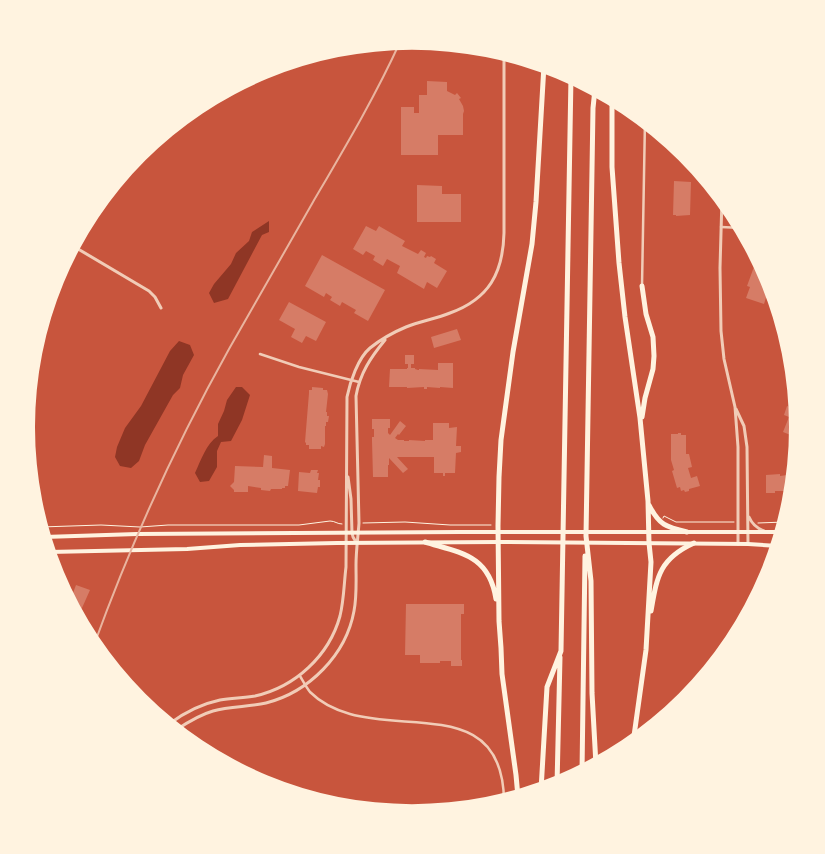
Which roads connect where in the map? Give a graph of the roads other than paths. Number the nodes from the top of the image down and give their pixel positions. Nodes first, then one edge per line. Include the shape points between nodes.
1 (504, 61) edge
2 (544, 73) edge
3 (571, 84) edge
4 (595, 97) edge
5 (612, 107) edge
6 (645, 130) edge
7 (722, 211) edge
8 (721, 227) junction
9 (733, 228) edge
10 (80, 250) edge
11 (642, 286) joint
12 (161, 308) dead end
13 (387, 337) junction
14 (260, 354) dead end
15 (351, 380) junction
16 (359, 382) junction
17 (735, 407) junction
18 (641, 428) junction
19 (346, 469) junction
20 (648, 501) junction
21 (748, 514) junction
22 (498, 532) junction
23 (648, 532) junction
24 (687, 532) junction
25 (739, 532) junction
26 (748, 532) junction
27 (767, 532) junction
28 (775, 532) edge
29 (352, 533) junction
30 (358, 533) junction
31 (345, 534) junction
32 (586, 536) junction
33 (52, 537) edge
34 (424, 542) junction
35 (498, 542) junction
36 (346, 543) junction
37 (357, 543) junction
38 (649, 543) junction
39 (694, 543) junction
40 (738, 544) junction
41 (748, 544) junction
42 (771, 546) edge
43 (57, 552) edge
44 (499, 621) junction
45 (647, 634) junction
46 (560, 651) junction
47 (300, 676) junction
48 (305, 684) junction
49 (175, 720) edge
50 (183, 726) edge
51 (635, 731) edge
52 (596, 757) edge
53 (582, 764) edge
54 (557, 776) edge
55 (542, 781) edge
56 (517, 790) edge
57 (504, 793) edge

1 - 13 street via 504,240 500,267 486,290 465,307 407,326
2 - 22 highway via 532,244 501,440
3 - 46 highway
4 - 32 highway
5 - 18 highway via 612,167 619,263
6 - 11 street
7 - 8 street
8 - 9 street
8 - 17 street via 721,331
10 - 12 street via 149,291
11 - 18 highway via 654,356
13 - 15 street via 368,349
13 - 16 street via 368,362
14 - 15 street
15 - 16 street
15 - 19 street via 347,397
16 - 30 street via 356,401
17 - 21 street via 746,439
17 - 25 street
18 - 20 highway
19 - 29 street
19 - 31 street
20 - 23 highway
20 - 24 highway via 660,522
21 - 26 street
21 - 27 street via 754,525
22 - 23 main road
22 - 30 main road
22 - 35 highway
23 - 24 main road
23 - 38 highway
24 - 25 main road
25 - 26 main road
25 - 40 street
26 - 27 main road
26 - 41 street
27 - 28 main road
29 - 30 main road
29 - 31 main road
29 - 37 street
30 - 37 street
31 - 33 main road
31 - 36 street
32 - 52 highway via 591,581
32 - 53 highway
34 - 35 main road
34 - 37 main road
34 - 44 highway via 460,552 488,573 496,596
35 - 38 main road
35 - 44 highway
36 - 37 main road
36 - 43 main road
36 - 47 street via 344,594 339,618 328,644
37 - 48 street via 356,593 347,636 330,662
38 - 39 main road
38 - 45 highway
39 - 40 main road
39 - 45 highway via 682,548 660,572
40 - 41 main road
41 - 42 main road
44 - 56 highway via 502,674
45 - 51 highway
46 - 54 highway
46 - 55 highway via 547,687
47 - 48 street
47 - 49 street via 267,692 202,705
48 - 50 street via 283,698 207,713
48 - 57 street via 323,702 350,714 439,724 475,736 495,756

